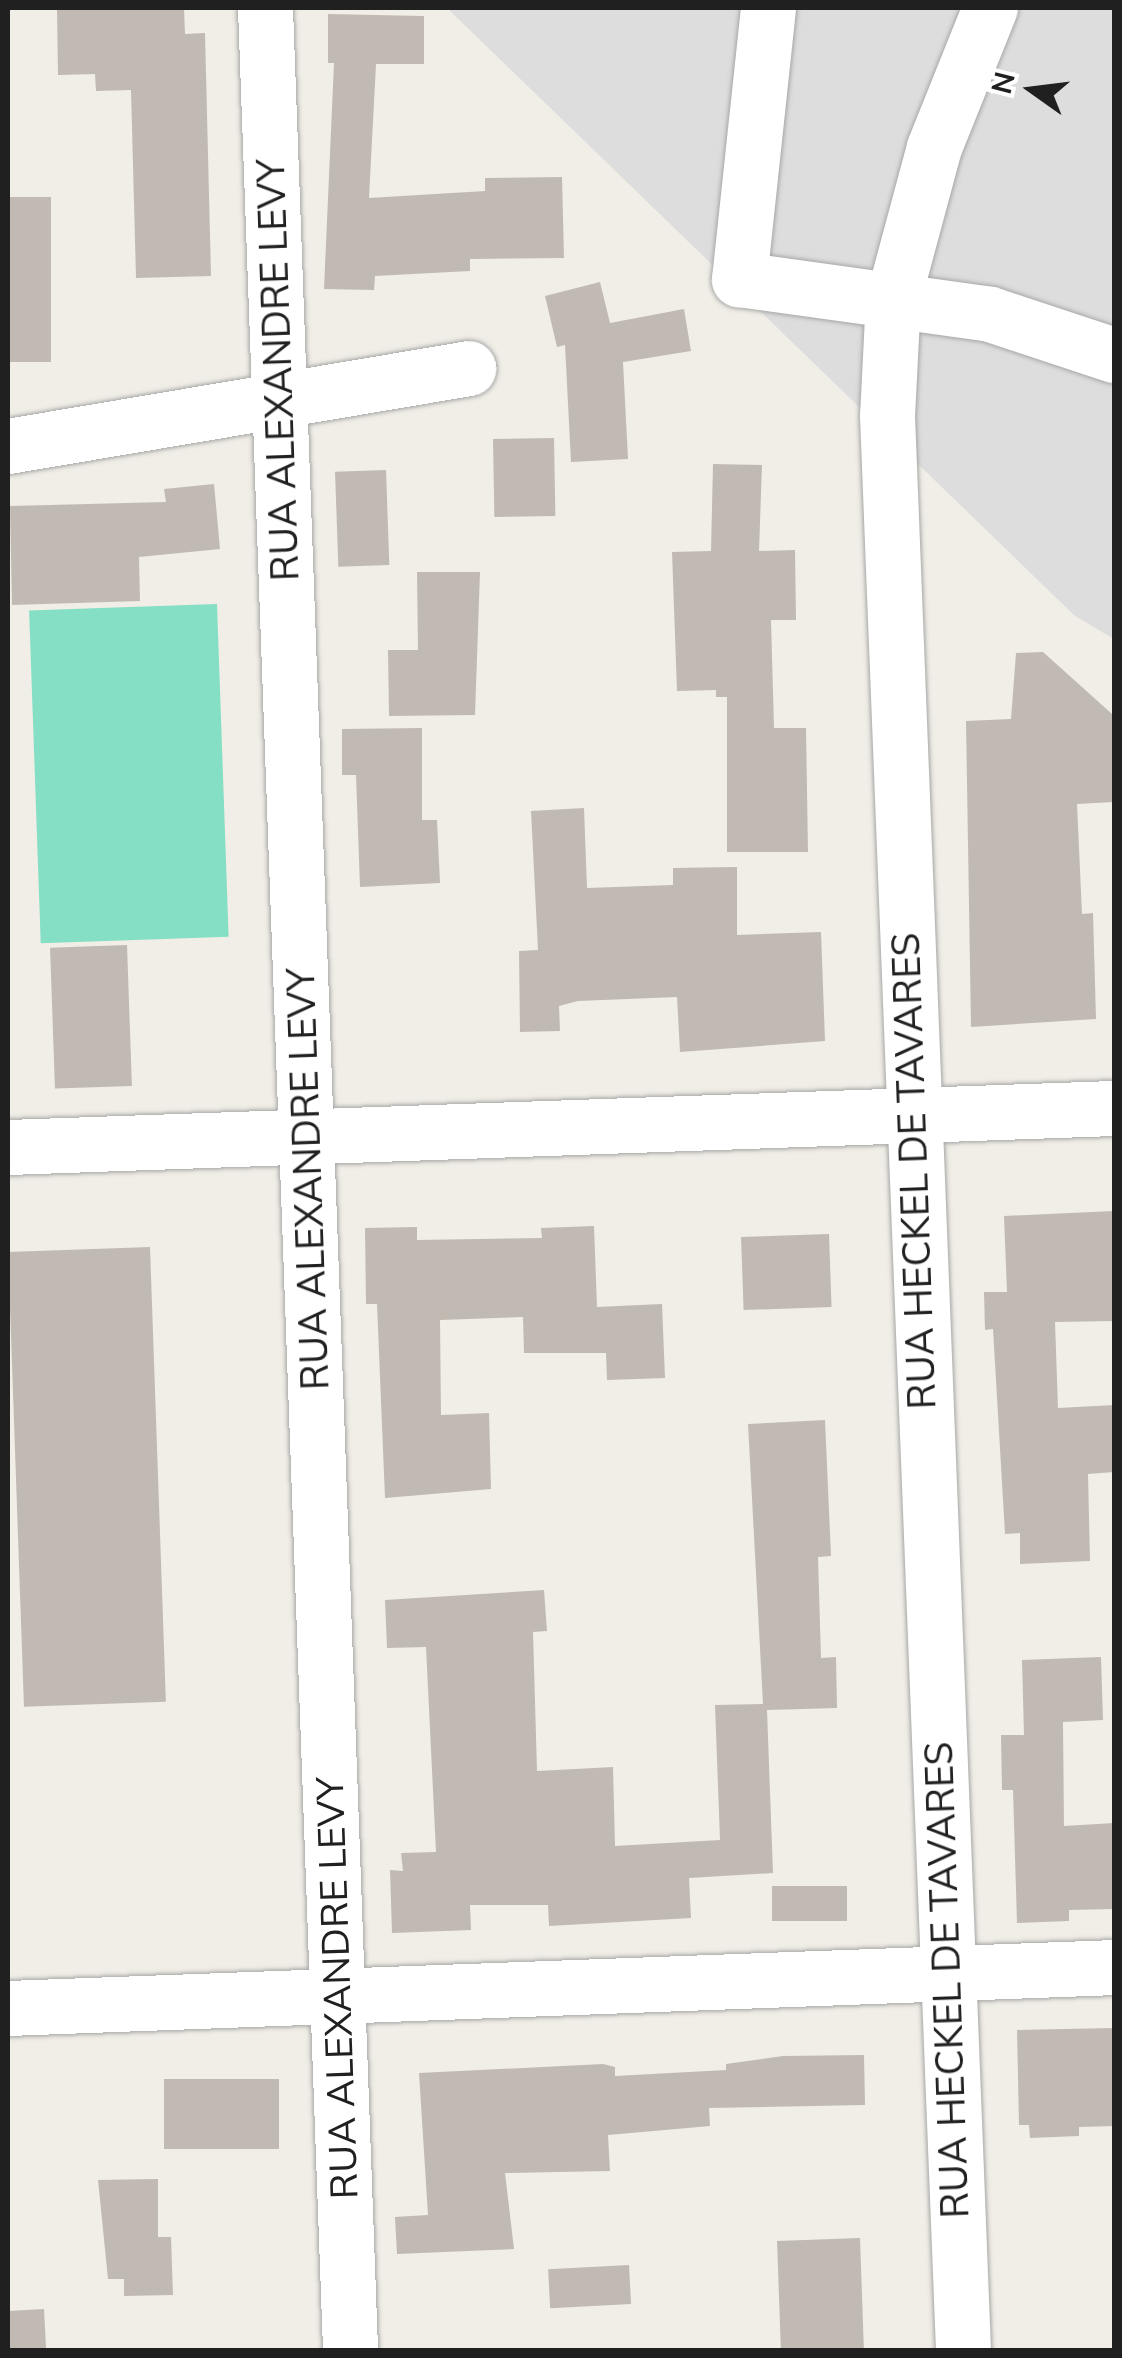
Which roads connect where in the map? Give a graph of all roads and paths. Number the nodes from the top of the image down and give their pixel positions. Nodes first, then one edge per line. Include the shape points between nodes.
1 (264, 8) edge
2 (768, 8) edge
3 (990, 8) edge
4 (893, 298) junction
5 (1114, 355) edge
6 (468, 368) dead end
7 (279, 400) junction
8 (8, 446) edge
9 (1114, 1108) edge
10 (912, 1116) junction
11 (306, 1137) junction
12 (8, 1148) edge
13 (1114, 1967) edge
14 (947, 1973) junction
15 (337, 1996) junction
16 (8, 2008) edge
17 (350, 2350) edge
18 (963, 2350) edge

1 - 7 street, RUA ALEXANDRE LEVY
2 - 4 street via 739,279
3 - 4 street, RUA HECKEL DE TAVARES via 934,147
4 - 5 street via 990,314
4 - 10 street, RUA HECKEL DE TAVARES via 887,528
6 - 7 street
7 - 8 street
7 - 11 street, RUA ALEXANDRE LEVY
9 - 10 street
10 - 11 street
10 - 14 street, RUA HECKEL DE TAVARES
11 - 12 street
11 - 15 street, RUA ALEXANDRE LEVY
13 - 14 street
14 - 15 street
14 - 18 street, RUA HECKEL DE TAVARES
15 - 16 street
15 - 17 street, RUA ALEXANDRE LEVY

